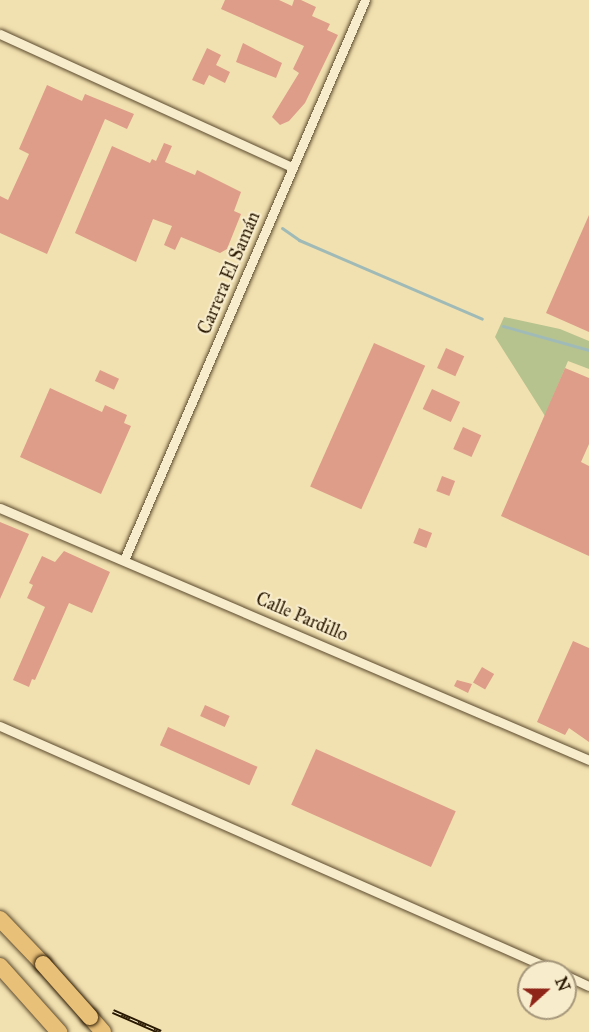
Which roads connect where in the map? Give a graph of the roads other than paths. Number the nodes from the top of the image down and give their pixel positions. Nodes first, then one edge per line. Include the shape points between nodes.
1 (365, 0) edge
2 (0, 34) edge
3 (292, 167) junction
4 (0, 508) edge
5 (124, 560) junction
6 (0, 726) edge
7 (589, 760) edge
8 (0, 919) edge
9 (531, 960) edge
10 (0, 966) edge
11 (59, 1032) edge
12 (103, 1032) edge

1 - 3 street, Carrera El Samán
2 - 3 street
3 - 5 street, Carrera El Samán
4 - 5 street, Calle Pardillo
5 - 7 street, Calle Pardillo
6 - 9 street
8 - 12 highway, bridge
10 - 11 highway

